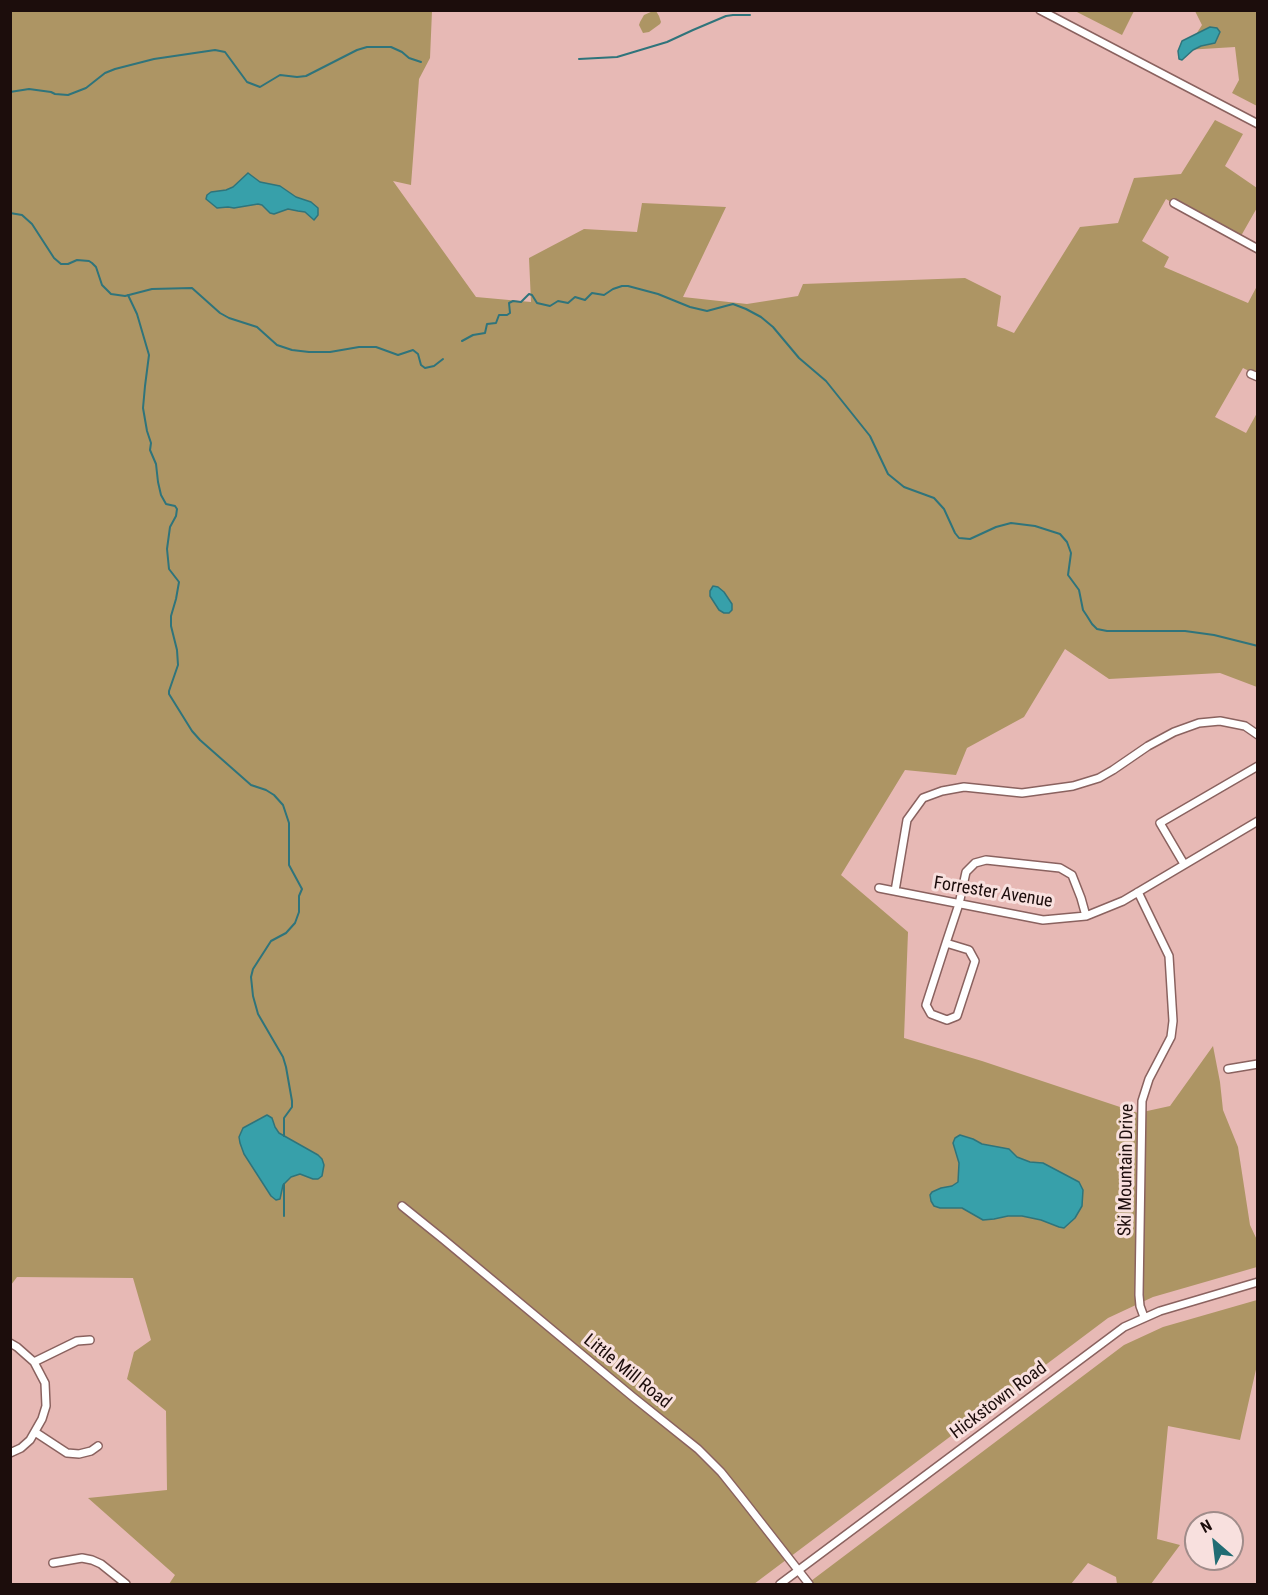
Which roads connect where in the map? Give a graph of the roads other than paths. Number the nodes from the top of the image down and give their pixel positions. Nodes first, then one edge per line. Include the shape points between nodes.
1 (1041, 10) edge
2 (1257, 124) edge
3 (1174, 203) dead end
4 (1257, 249) edge
5 (1257, 735) edge
6 (1257, 766) edge
7 (1257, 821) edge
8 (1184, 864) junction
9 (879, 888) dead end
10 (895, 891) junction
11 (1138, 892) junction
12 (959, 904) junction
13 (1086, 916) junction
14 (946, 942) junction
15 (1257, 1064) edge
16 (1228, 1069) dead end
17 (402, 1206) dead end
18 (1257, 1281) edge
19 (1144, 1317) junction
20 (90, 1340) dead end
21 (10, 1343) edge
22 (34, 1362) junction
23 (35, 1432) junction
24 (99, 1446) dead end
25 (10, 1453) edge
26 (53, 1563) dead end
27 (798, 1571) junction
28 (126, 1584) edge
29 (780, 1584) edge
30 (808, 1584) edge

1 - 2 street
3 - 4 street
5 - 10 street via 1245,726 1220,721 1199,723 1148,746 1099,778 1073,786 1022,793 964,787 923,798 907,820
6 - 8 street via 1160,823
7 - 8 street, Forrester Avenue
8 - 11 street, Forrester Avenue
9 - 10 street, Forrester Avenue
10 - 12 street, Forrester Avenue
11 - 13 street, Forrester Avenue
11 - 19 street, Ski Mountain Drive via 1169,956 1173,1021 1171,1037 1142,1101 1139,1295
12 - 13 street, Forrester Avenue via 1043,920
12 - 13 street via 966,872 975,863 1024,863 1060,868 1072,876
12 - 14 street
14 - 14 street via 926,1005 931,1014 947,1020 957,1016 975,961 969,950
15 - 16 street
17 - 27 street, Little Mill Road via 698,1449 721,1472
18 - 19 street, Hickstown Road
19 - 27 street, Hickstown Road via 1112,1335
20 - 22 street via 77,1341
21 - 22 street
22 - 23 street via 46,1388 46,1406
23 - 24 street via 67,1453 79,1454
23 - 25 street via 21,1448
26 - 28 street via 92,1560
27 - 29 street, Hickstown Road
27 - 30 street, Little Mill Road

